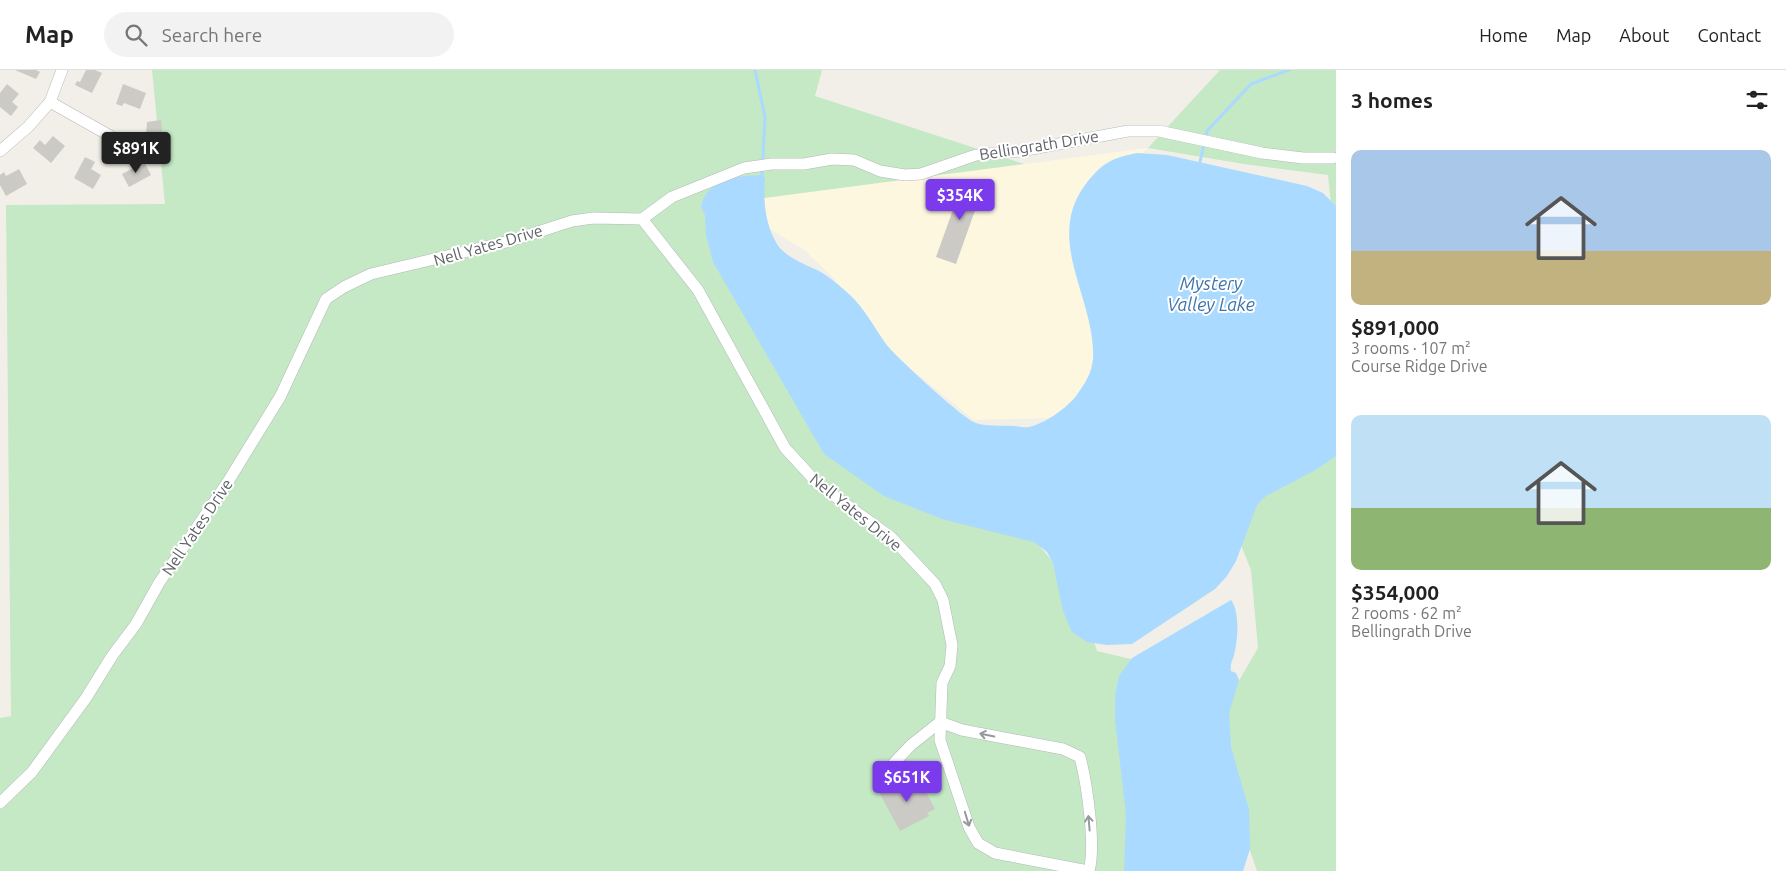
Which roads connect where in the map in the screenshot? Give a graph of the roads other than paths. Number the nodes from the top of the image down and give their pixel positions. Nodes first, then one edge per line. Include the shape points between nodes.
1 (62, 70) edge
2 (50, 102) junction
3 (121, 142) dead end
4 (0, 151) edge
5 (1333, 158) dead end
6 (642, 218) junction
7 (940, 722) junction
8 (893, 764) dead end
9 (0, 803) edge
10 (1089, 871) edge

1 - 2 street
2 - 3 street
2 - 4 street
5 - 6 street, Bellingrath Drive via 1262,153 1159,131 1128,131 1021,151 976,155 921,174 880,171 854,160 832,159 744,168 672,197
6 - 7 street, Nell Yates Drive via 698,290 785,448 818,484 891,537 935,584 943,600 952,645 950,666 942,683
6 - 9 street, Nell Yates Drive via 572,221 510,241 371,274 326,299 280,397 136,624 32,772
7 - 8 street via 910,745
7 -> 10 street, Nell Yates Drive via 940,740 978,843 995,853
10 -> 7 street via 1089,825 1080,757 1064,749 983,734

